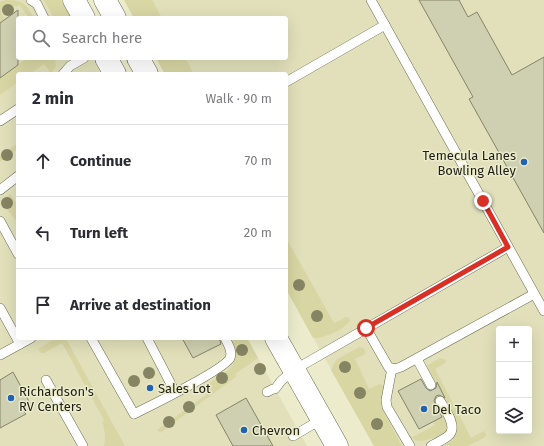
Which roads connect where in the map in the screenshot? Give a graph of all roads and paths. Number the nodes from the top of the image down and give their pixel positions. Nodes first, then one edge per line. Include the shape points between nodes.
1 (31, 0) edge
2 (74, 0) edge
3 (105, 0) edge
4 (371, 0) edge
5 (43, 16) edge
6 (83, 16) edge
7 (114, 16) edge
8 (385, 26) junction
9 (107, 60) edge
10 (139, 60) edge
11 (67, 62) edge
12 (64, 72) edge
13 (114, 72) edge
14 (146, 72) edge
15 (288, 81) edge
16 (16, 109) edge
17 (0, 121) edge
18 (16, 178) edge
19 (0, 190) edge
20 (0, 221) edge
21 (508, 247) junction
22 (16, 250) edge
23 (534, 294) junction
24 (0, 308) edge
25 (544, 311) edge
26 (366, 328) junction
27 (16, 337) edge
28 (18, 340) edge
29 (27, 340) edge
30 (92, 340) edge
31 (148, 340) edge
32 (226, 340) edge
33 (277, 340) edge
34 (20, 344) junction
35 (0, 355) edge
36 (417, 359) junction
37 (392, 368) junction
38 (294, 370) junction
39 (46, 380) dead end
40 (431, 385) dead end
41 (175, 392) junction
42 (267, 392) dead end
43 (440, 401) dead end
44 (322, 419) junction
45 (292, 436) dead end
46 (83, 446) edge
47 (337, 446) edge
48 (410, 446) edge
49 (431, 446) edge

1 - 5 lane via 37,4
2 - 6 main road
3 - 7 main road
4 - 8 lane
8 - 15 lane
8 - 21 lane
9 - 13 main road
10 - 14 main road
11 - 12 lane
16 - 17 lane
18 - 19 lane
20 - 22 lane
21 - 23 lane
21 - 26 lane
23 - 25 lane
23 - 36 lane
24 - 27 lane
26 - 37 lane via 389,368
26 - 38 lane
28 - 34 lane
29 - 34 lane
30 - 41 lane via 134,414
31 - 41 lane
32 - 41 lane via 231,354 225,364
33 - 38 main road
34 - 35 lane
36 - 37 lane via 401,367
36 - 40 lane
37 - 48 lane via 387,406
38 - 42 lane via 275,389
38 - 44 main road
39 - 46 lane
43 - 49 lane via 449,418 452,431 450,436
44 - 45 lane
44 - 47 main road

